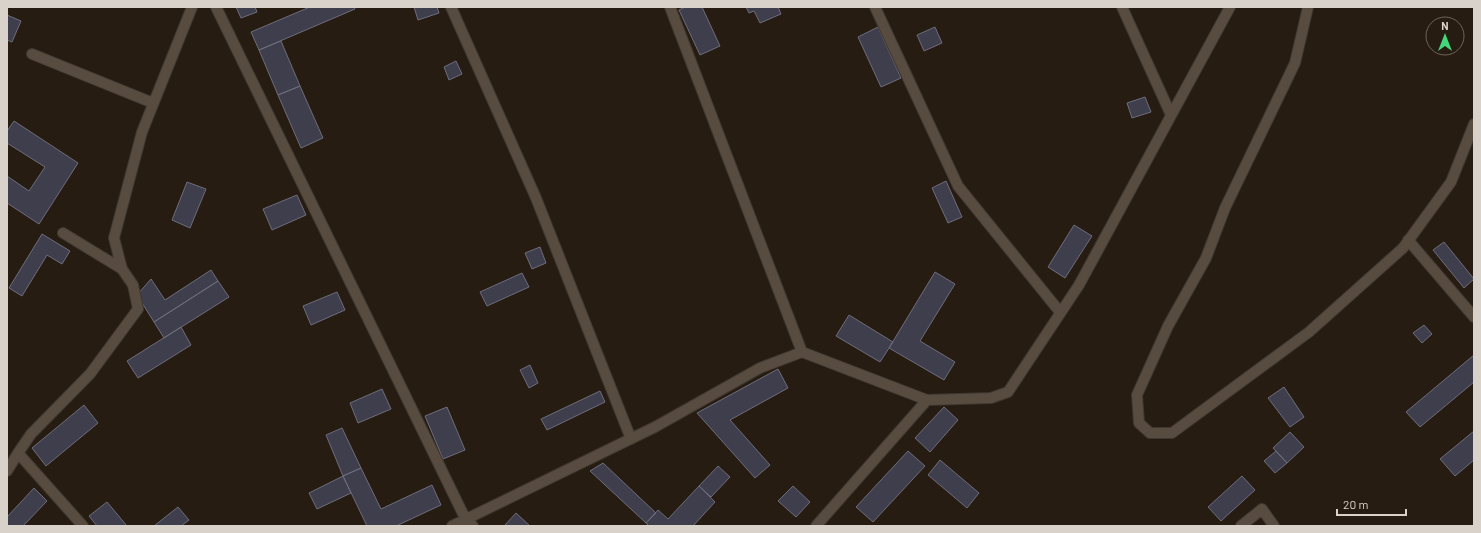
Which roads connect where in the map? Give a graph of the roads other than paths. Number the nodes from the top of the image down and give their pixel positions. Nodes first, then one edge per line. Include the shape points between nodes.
1 (192, 7) edge
2 (216, 7) edge
3 (451, 7) edge
4 (670, 7) edge
5 (875, 7) edge
6 (1122, 7) edge
7 (1230, 7) edge
8 (1308, 7) edge
9 (32, 54) dead end
10 (153, 103) junction
11 (1171, 115) junction
12 (1474, 124) edge
13 (63, 233) dead end
14 (1408, 240) junction
15 (122, 269) junction
16 (1060, 312) junction
17 (1474, 317) edge
18 (802, 352) junction
19 (927, 400) junction
20 (631, 439) junction
21 (18, 453) junction
22 (7, 471) edge
23 (465, 518) junction
24 (84, 526) edge
25 (452, 526) edge
26 (473, 526) edge
27 (816, 526) edge
28 (1241, 526) edge
29 (1274, 526) edge

1 - 10 street
2 - 23 street
3 - 20 street via 536,198
4 - 18 street
5 - 16 street via 958,186
6 - 11 street
7 - 11 street
8 - 14 street via 1295,63 1225,208 1206,258 1168,326 1137,395 1139,423 1150,434 1172,434 1309,332 1403,248
9 - 10 street
10 - 15 street via 142,132 114,238
11 - 16 street via 1079,285
12 - 14 street via 1451,182
13 - 15 street
14 - 17 street
15 - 21 street via 133,285 138,309 90,374 31,434
16 - 19 street via 1008,392 991,398
18 - 19 street
18 - 20 street via 760,368
19 - 27 street
20 - 23 street
21 - 22 street
21 - 24 street
23 - 25 street
23 - 26 street
28 - 29 street via 1262,509

